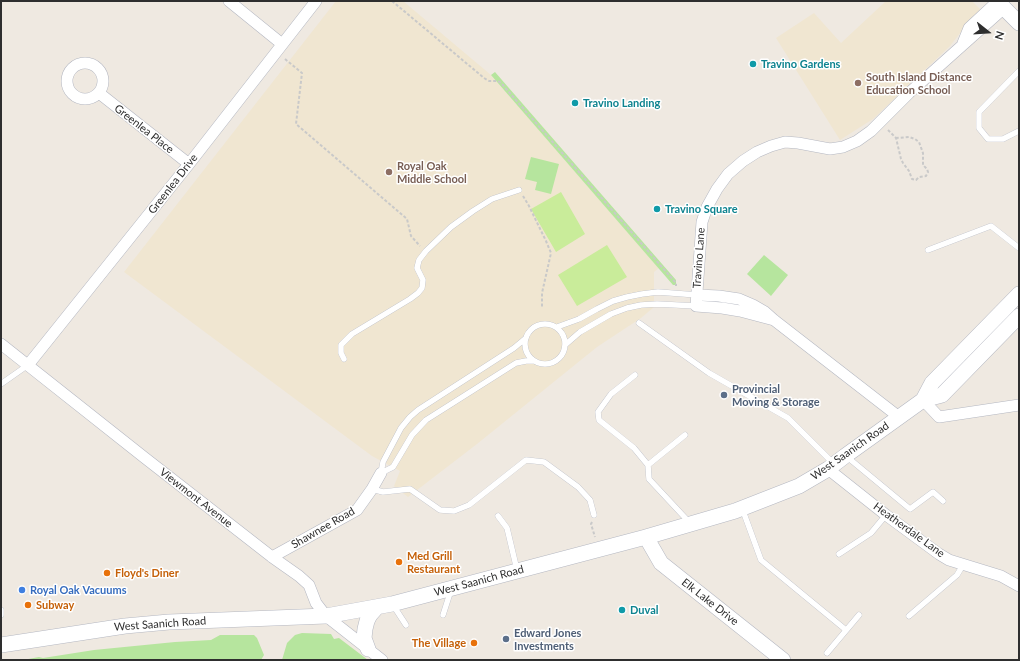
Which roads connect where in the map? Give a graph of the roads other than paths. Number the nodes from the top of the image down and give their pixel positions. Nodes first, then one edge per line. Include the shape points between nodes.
1 (229, 1) edge
2 (316, 1) edge
3 (1008, 13) edge
4 (279, 48) junction
5 (1019, 71) edge
6 (99, 93) dead end
7 (1019, 132) edge
8 (189, 164) junction
9 (519, 190) road end
10 (1019, 248) edge
11 (928, 250) dead end
12 (1019, 294) edge
13 (697, 301) junction
14 (1019, 316) edge
15 (639, 323) dead end
16 (556, 327) junction
17 (526, 338) junction
18 (1, 344) edge
19 (565, 345) junction
20 (344, 359) dead end
21 (534, 361) junction
22 (28, 365) junction
23 (634, 375) dead end
24 (1, 384) edge
25 (923, 400) junction
26 (1019, 405) edge
27 (899, 417) junction
28 (686, 435) dead end
29 (836, 463) junction
30 (648, 465) junction
31 (381, 474) junction
32 (372, 489) junction
33 (943, 501) dead end
34 (742, 508) junction
35 (594, 515) dead end
36 (886, 515) junction
37 (498, 516) dead end
38 (691, 525) junction
39 (646, 537) junction
40 (839, 554) dead end
41 (272, 557) junction
42 (963, 565) junction
43 (517, 571) junction
44 (1019, 586) edge
45 (452, 588) junction
46 (392, 604) junction
47 (377, 607) junction
48 (1, 610) edge
49 (1, 615) edge
50 (443, 615) dead end
51 (859, 615) dead end
52 (326, 616) junction
53 (909, 616) dead end
54 (406, 625) dead end
55 (846, 630) junction
56 (1, 645) edge
57 (368, 649) junction
58 (827, 653) dead end
59 (382, 660) edge
60 (783, 660) edge

1 - 4 street
2 - 4 street, Greenlea Drive
3 - 13 street, Travino Lane via 969,28 962,46 881,122 857,141 843,147 830,148 785,142 757,152 742,161 717,189 702,222
4 - 8 street, Greenlea Drive
5 - 7 lane via 979,112 979,128 988,138 1003,139
6 - 8 street, Greenlea Place
8 - 22 street, Greenlea Drive
9 - 20 lane via 492,200 473,211 451,227 426,251 417,268 423,280 422,288 410,299 352,334 341,345
10 - 11 lane via 991,226
12 - 25 main road, West Saanich Road via 932,383
13 - 16 lane via 675,293 642,294 613,301 579,319
13 - 19 lane via 627,308 580,332
13 - 27 street via 774,320
14 - 25 main road, West Saanich Road via 942,395
15 - 29 lane via 709,373 788,418
16 - 17 lane via 551,324 538,325
16 - 19 lane via 565,338
17 - 21 lane via 526,351
17 - 31 lane via 410,417 401,428 383,462
18 - 22 street, Viewmont Avenue
19 - 21 lane via 557,361 545,364
21 - 31 lane via 516,363 426,420 412,435 393,467
22 - 24 lane
22 - 41 street, Viewmont Avenue
23 - 30 lane via 611,394 598,412 599,420 634,448
25 - 26 street via 939,417
25 - 27 main road, West Saanich Road
27 - 29 main road, West Saanich Road
28 - 30 lane
29 - 33 lane via 910,509 933,492
29 - 34 main road, West Saanich Road via 799,486
29 - 36 street, Heatherdale Lane
30 - 38 lane via 649,479
31 - 32 street, Shawnee Road
32 - 35 lane via 383,492 410,489 440,510 454,511 470,505 526,460 544,462 578,487 590,500
32 - 41 street, Shawnee Road via 357,510
34 - 38 main road, West Saanich Road
34 - 55 lane via 761,560
36 - 40 lane via 871,533
36 - 42 street, Heatherdale Lane via 939,554
37 - 43 lane via 507,528
38 - 39 main road, West Saanich Road
39 - 43 main road, West Saanich Road
39 - 60 main road, Elk Lake Drive via 661,563
41 - 52 street, Viewmont Avenue via 309,586
42 - 44 street, Heatherdale Lane via 1001,576
42 - 53 lane via 957,575
43 - 45 main road, West Saanich Road
45 - 46 main road, West Saanich Road
45 - 50 lane
46 - 47 main road, West Saanich Road
46 - 54 lane
47 - 52 main road, West Saanich Road
47 - 57 main road via 370,615 365,629 364,638
48 - 49 lane
51 - 55 lane
52 - 56 main road, West Saanich Road via 125,626
52 - 57 street, Viewmont Avenue
55 - 58 lane
57 - 59 street, Viewmont Avenue

